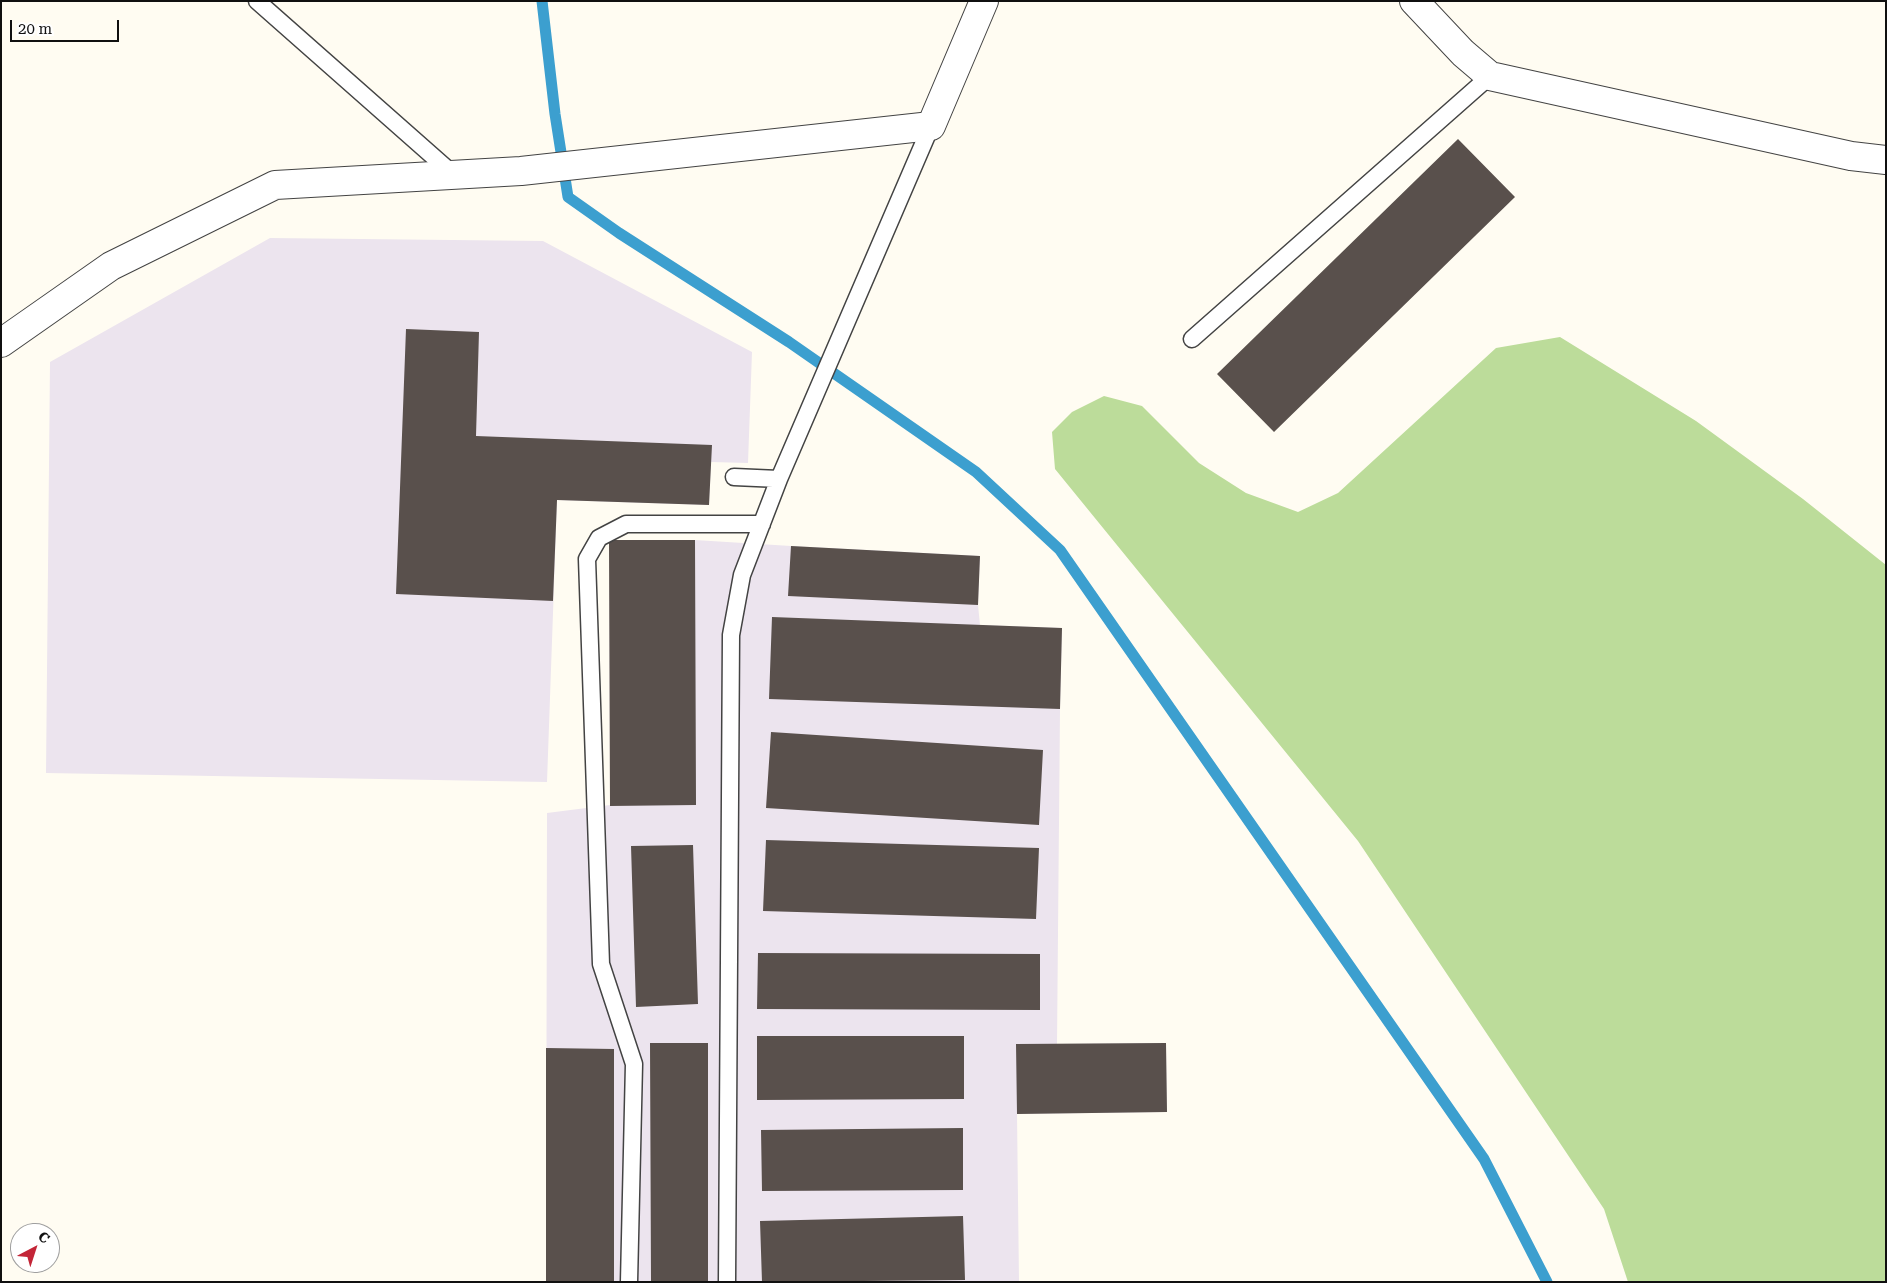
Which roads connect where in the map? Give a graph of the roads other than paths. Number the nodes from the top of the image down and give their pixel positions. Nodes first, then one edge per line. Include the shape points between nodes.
1 (257, 1) edge
2 (984, 1) edge
3 (1414, 1) edge
4 (1490, 76) junction
5 (931, 126) junction
6 (1886, 160) edge
7 (453, 174) junction
8 (1192, 339) dead end
9 (1, 344) edge
10 (734, 477) dead end
11 (779, 479) junction
12 (762, 524) junction
13 (629, 1282) edge
14 (727, 1282) edge

1 - 7 lane
2 - 5 street
3 - 4 street via 1463,53
4 - 6 street via 1842,154
4 - 8 lane
5 - 7 street via 521,171
5 - 11 lane
7 - 9 street via 275,185 111,266
10 - 11 lane
11 - 12 lane
12 - 13 lane via 626,524 599,538 588,560 601,964 634,1064
12 - 14 lane via 742,575 731,635

